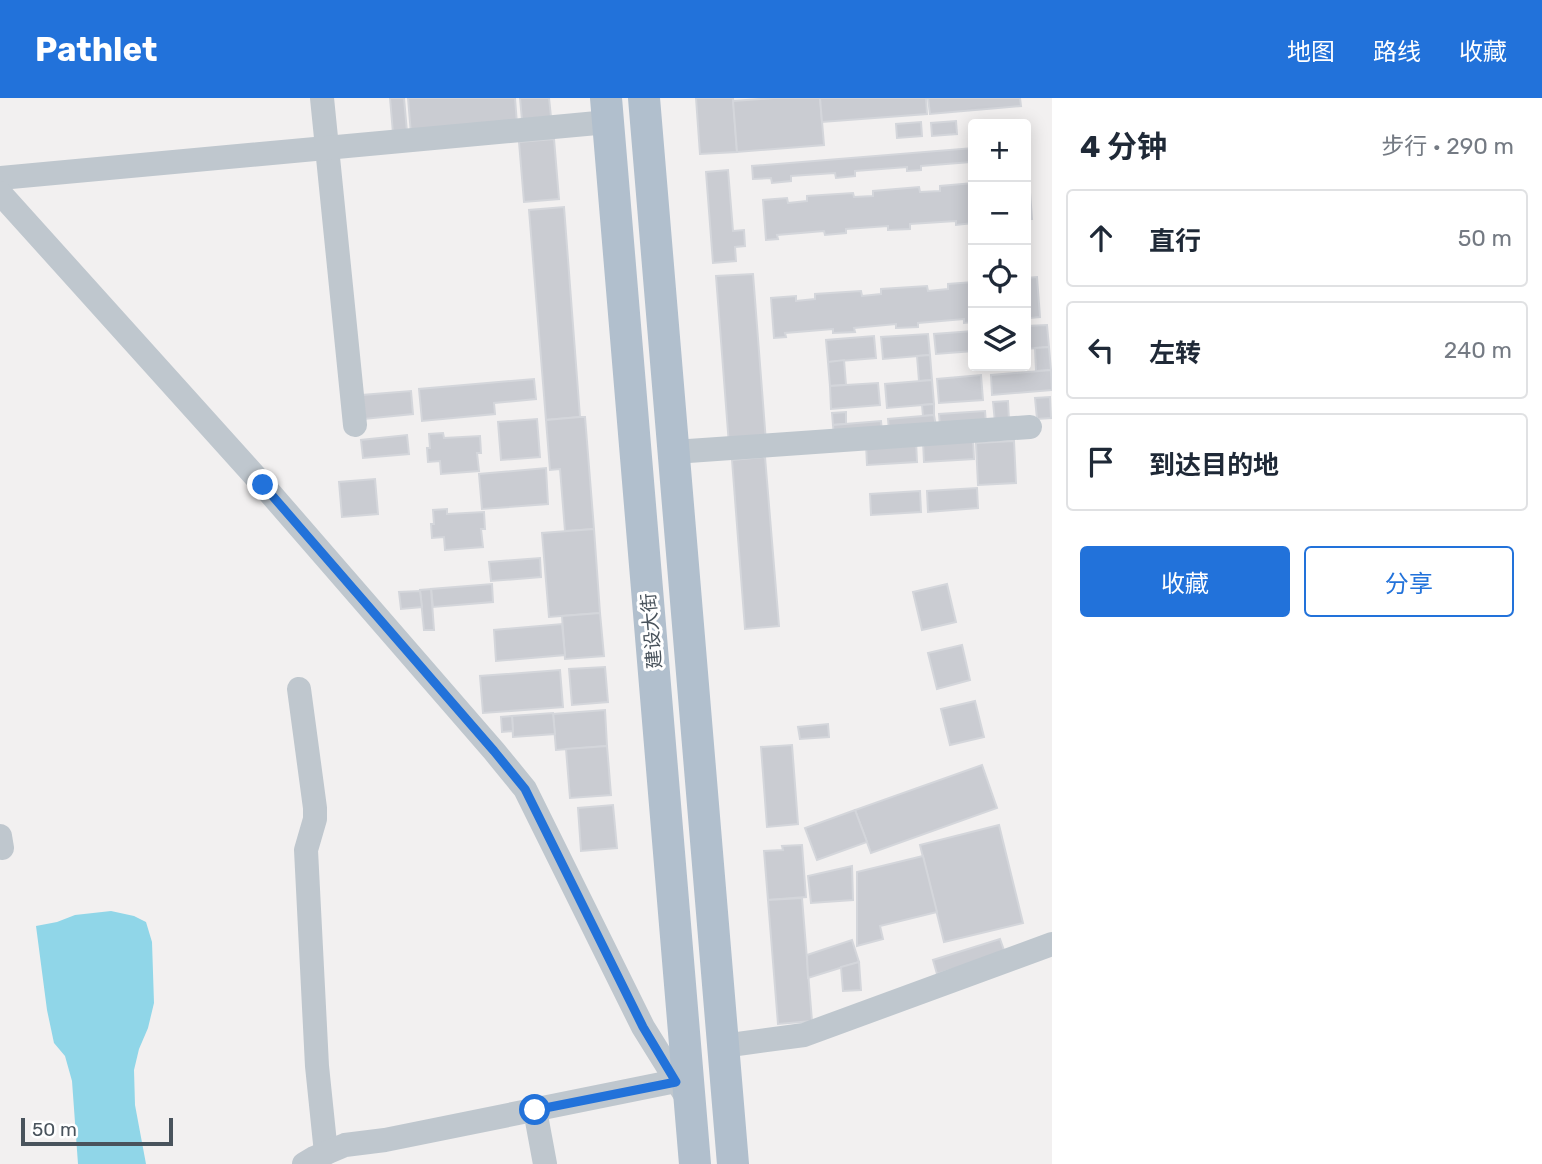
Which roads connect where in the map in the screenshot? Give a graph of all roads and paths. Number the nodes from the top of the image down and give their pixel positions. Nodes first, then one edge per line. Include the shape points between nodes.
1 (322, 98) edge
2 (644, 98) edge
3 (607, 110) edge
4 (327, 148) junction
5 (0, 178) edge
6 (0, 192) edge
7 (355, 425) dead end
8 (1030, 427) dead end
9 (674, 453) junction
10 (299, 689) dead end
11 (1052, 944) edge
12 (723, 1046) junction
13 (683, 1093) junction
14 (535, 1110) junction
15 (315, 1158) edge
16 (545, 1164) edge
17 (695, 1164) edge
18 (733, 1164) edge

1 - 4 street
2 - 9 main road, 建设大街
3 - 4 street
3 - 13 main road, 建设大街
4 - 5 street
4 - 7 street
6 - 13 street via 272,495 525,789 643,1027
8 - 9 street
9 - 12 main road, 建设大街
10 - 15 street via 315,808 306,850 317,1066
11 - 12 street via 804,1035
12 - 18 main road, 建设大街
13 - 14 street
13 - 17 main road, 建设大街
14 - 15 street via 345,1145
14 - 16 street

